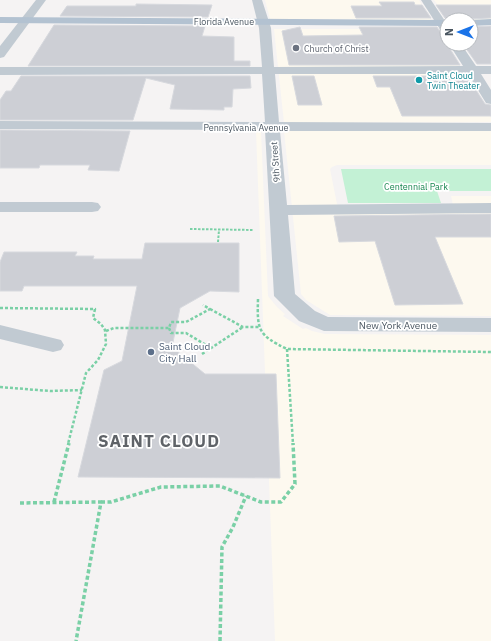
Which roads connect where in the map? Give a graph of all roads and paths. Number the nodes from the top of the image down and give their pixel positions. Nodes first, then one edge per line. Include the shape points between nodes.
1 (41, 0) edge
2 (257, 0) edge
3 (426, 0) edge
4 (439, 18) edge
5 (0, 20) edge
6 (491, 22) edge
7 (479, 23) edge
8 (23, 24) junction
9 (264, 24) junction
10 (439, 26) edge
11 (479, 26) edge
12 (491, 26) edge
13 (0, 28) edge
14 (460, 52) edge
15 (0, 54) edge
16 (268, 70) junction
17 (472, 70) junction
18 (491, 70) edge
19 (0, 71) edge
20 (491, 100) edge
21 (0, 125) edge
22 (272, 127) junction
23 (491, 127) edge
24 (0, 207) edge
25 (92, 207) dead end
26 (491, 208) edge
27 (278, 210) junction
28 (190, 229) dead end
29 (219, 230) junction
30 (259, 230) dead end
31 (218, 242) dead end
32 (258, 294) dead end
33 (203, 305) dead end
34 (0, 308) edge
35 (210, 309) junction
36 (307, 316) joint
37 (491, 325) edge
38 (242, 327) junction
39 (259, 327) junction
40 (169, 328) junction
41 (106, 331) junction
42 (0, 332) edge
43 (53, 345) dead end
44 (211, 348) junction
45 (287, 349) junction
46 (491, 352) edge
47 (202, 354) dead end
48 (0, 386) edge
49 (82, 390) junction
50 (246, 496) junction
51 (54, 502) junction
52 (101, 502) junction
53 (20, 503) dead end
54 (76, 641) edge
55 (220, 641) edge

1 - 8 street
2 - 9 street, 9th Street
3 - 4 street
5 - 8 main road, Florida Avenue
6 - 7 main road
8 - 9 main road, Florida Avenue
8 - 13 main road, Florida Avenue
8 - 15 street
9 - 10 main road, Florida Avenue
9 - 16 street, 9th Street
11 - 12 main road
14 - 17 street
16 - 17 street
16 - 19 street
16 - 22 street, 9th Street
17 - 18 street
17 - 20 street
21 - 22 street, Pennsylvania Avenue
22 - 23 street, Pennsylvania Avenue
22 - 27 street, 9th Street
24 - 25 street
26 - 27 street
27 - 36 street, 9th Street via 285,296
28 - 29 path
29 - 30 path
29 - 31 path
32 - 39 path
33 - 35 path
34 - 41 path via 95,309 93,318 100,322
35 - 38 path
35 - 40 path via 186,322 171,322
36 - 37 street, New York Avenue via 324,324
38 - 39 path
38 - 44 path
39 - 45 path via 268,340
40 - 41 path via 114,328
40 - 44 path via 171,333 186,333
41 - 49 path via 106,345 93,368 86,373
42 - 43 street
44 - 47 path
45 - 46 path
45 - 50 path via 295,484 281,502 261,502
48 - 49 path via 50,391
49 - 51 path
50 - 52 path via 220,486 161,487 111,502
50 - 55 path via 222,547
51 - 52 path
51 - 53 path
52 - 54 path

